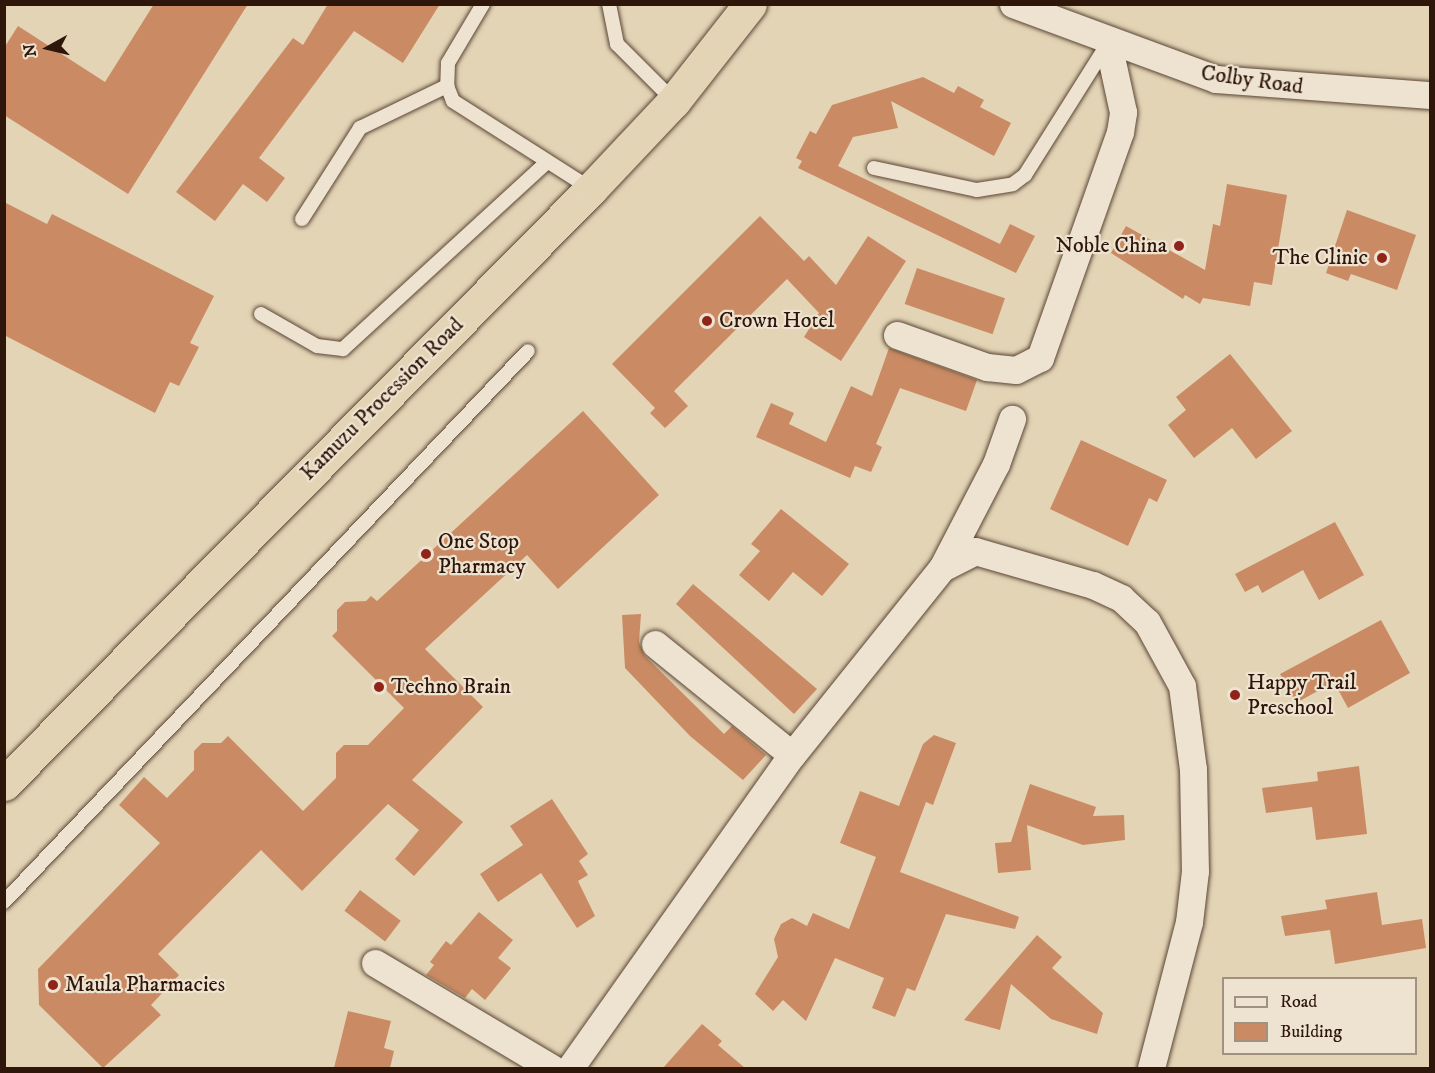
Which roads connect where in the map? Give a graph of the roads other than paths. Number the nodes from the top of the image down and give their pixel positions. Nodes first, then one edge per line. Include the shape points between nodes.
1 (483, 4) edge
2 (609, 4) edge
3 (750, 4) edge
4 (1022, 7) edge
5 (1108, 43) junction
6 (447, 86) junction
7 (1431, 95) edge
8 (674, 101) junction
9 (547, 162) junction
10 (874, 168) dead end
11 (591, 189) junction
12 (302, 219) dead end
13 (261, 314) dead end
14 (897, 335) dead end
15 (528, 351) dead end
16 (1012, 419) dead end
17 (942, 568) junction
18 (655, 644) dead end
19 (792, 754) junction
20 (4, 784) edge
21 (4, 902) edge
22 (375, 963) dead end
23 (552, 1068) edge
24 (570, 1068) edge
25 (1151, 1068) edge

1 - 6 lane via 448,63
2 - 8 lane via 617,45
3 - 8 highway, Kamuzu Procession Road
4 - 5 street, Colby Road
5 - 7 street, Colby Road via 1215,79
5 - 10 lane via 1025,175 1013,184 977,189
5 - 14 street via 1123,112 1120,132 1040,358 1016,370 987,367
6 - 9 lane via 453,101 473,117
6 - 12 lane via 360,128
8 - 11 highway, Kamuzu Procession Road
9 - 11 lane
9 - 13 lane via 344,349 317,346
11 - 20 highway, Kamuzu Procession Road
15 - 21 lane
16 - 17 street via 996,464
17 - 19 street
17 - 25 street via 975,551 994,553 1121,598 1147,622 1182,686 1193,769 1195,871 1189,922
18 - 19 street
19 - 24 street
22 - 23 street

